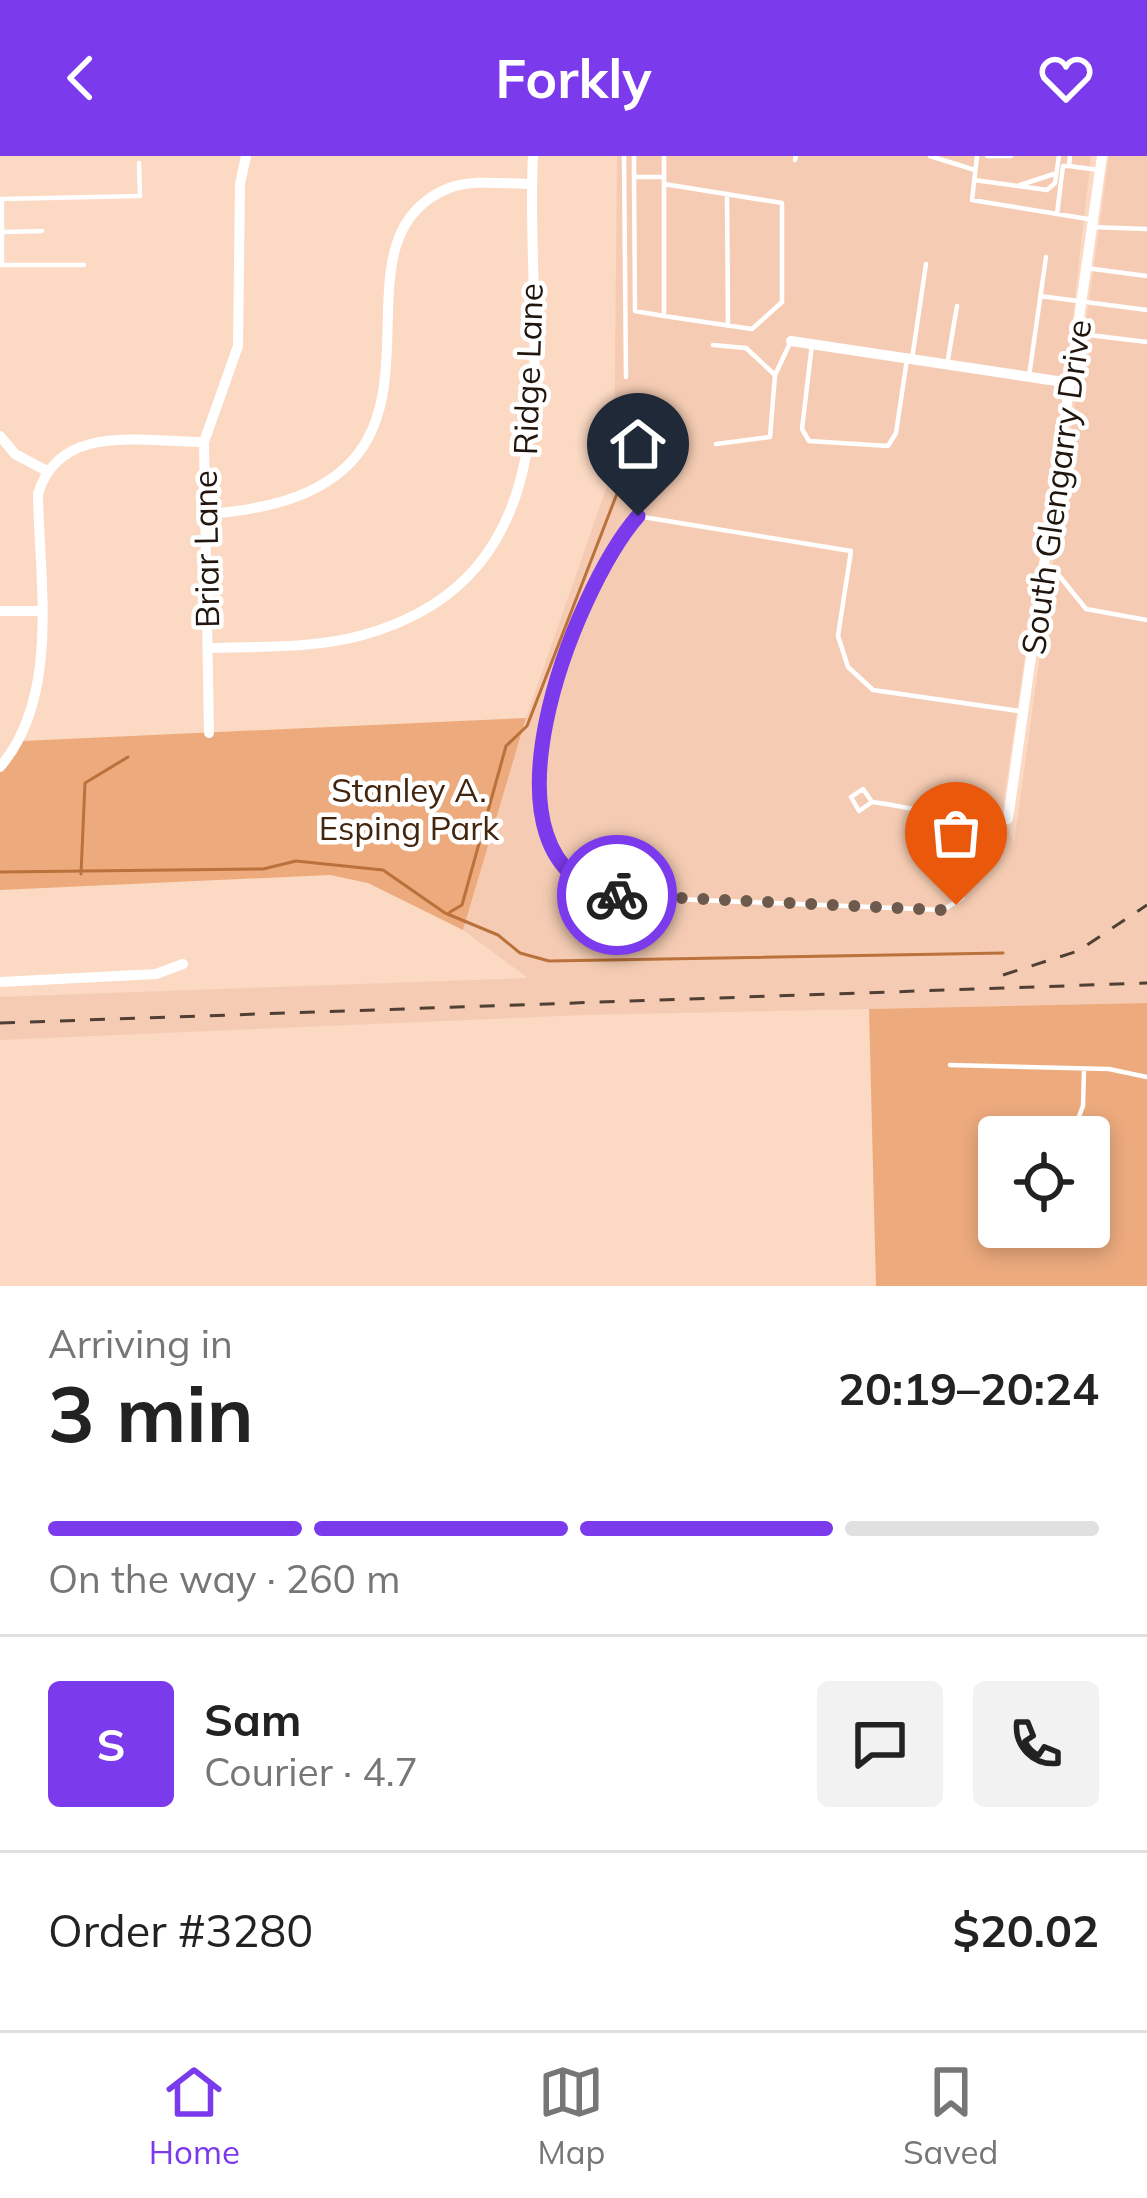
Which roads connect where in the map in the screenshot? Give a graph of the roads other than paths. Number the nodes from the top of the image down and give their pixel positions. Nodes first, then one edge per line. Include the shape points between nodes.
1 (246, 156) edge
2 (532, 156) edge
3 (624, 156) edge
4 (634, 156) edge
5 (664, 156) edge
6 (930, 156) edge
7 (977, 156) edge
8 (986, 156) edge
9 (1011, 156) edge
10 (1059, 156) edge
11 (1070, 156) edge
12 (1102, 156) edge
13 (139, 163) dead end
14 (1069, 166) junction
15 (975, 170) junction
16 (1100, 170) junction
17 (1057, 174) junction
18 (634, 177) junction
19 (974, 180) junction
20 (664, 181) junction
21 (531, 184) junction
22 (1020, 185) junction
23 (727, 194) junction
24 (1, 199) edge
25 (1057, 214) junction
26 (1092, 224) junction
27 (1147, 229) edge
28 (42, 231) dead end
29 (2, 232) edge
30 (1046, 257) dead end
31 (926, 264) dead end
32 (1, 266) edge
33 (84, 266) dead end
34 (1086, 268) junction
35 (1147, 276) edge
36 (1040, 296) junction
37 (1082, 302) junction
38 (956, 306) dead end
39 (1147, 310) edge
40 (664, 316) junction
41 (728, 326) junction
42 (1077, 333) junction
43 (790, 341) joint
44 (1147, 342) edge
45 (812, 344) junction
46 (713, 345) dead end
47 (909, 359) junction
48 (947, 364) junction
49 (775, 375) junction
50 (1029, 376) junction
51 (626, 377) dead end
52 (1070, 382) junction
53 (0, 436) edge
54 (204, 442) junction
55 (716, 443) dead end
56 (45, 470) junction
57 (207, 514) junction
58 (1044, 568) junction
59 (0, 611) edge
60 (39, 611) junction
61 (1147, 620) edge
62 (208, 647) junction
63 (1025, 712) junction
64 (209, 733) dead end
65 (0, 767) edge
66 (872, 802) dead end
67 (1008, 819) junction
68 (184, 964) dead end
69 (0, 982) edge
70 (950, 1065) dead end
71 (1084, 1069) junction
72 (1147, 1077) edge
73 (1079, 1116) edge

1 - 54 street, Briar Lane via 238,346
2 - 21 street, Ridge Lane
3 - 51 lane
4 - 18 lane
5 - 20 lane
6 - 15 lane
7 - 15 lane
8 - 9 lane
10 - 17 lane
11 - 14 lane
12 - 16 street, South Glengarry Drive
13 - 24 lane via 140,196
14 - 16 lane
14 - 25 lane
15 - 19 lane
16 - 26 street, South Glengarry Drive
17 - 22 lane
17 - 22 lane via 1047,190
18 - 20 lane
18 - 40 lane via 635,310
19 - 22 lane
19 - 25 lane via 972,200
20 - 23 lane
20 - 40 lane
21 - 57 street via 452,186 419,206 398,232 388,265 385,404 358,454 313,493 263,510
21 - 62 street, Ridge Lane via 532,445 500,533 442,602 404,621 314,644
23 - 41 lane
23 - 41 lane via 782,203 782,302 752,329
24 - 29 lane
25 - 26 lane
26 - 27 lane
26 - 34 street, South Glengarry Drive
28 - 29 lane
29 - 32 lane
30 - 36 lane
31 - 47 lane
32 - 33 lane
34 - 35 lane
34 - 37 street, South Glengarry Drive
36 - 37 lane
36 - 50 lane
37 - 39 lane
37 - 42 street, South Glengarry Drive
38 - 48 lane
40 - 41 lane
42 - 44 lane
42 - 52 street, South Glengarry Drive
43 - 45 street
43 - 49 lane
45 - 47 street
45 - 47 lane via 802,429 809,441 888,446
46 - 49 lane via 746,348
47 - 48 street
48 - 50 street
49 - 55 lane via 770,437
50 - 52 street
52 - 58 street, South Glengarry Drive
53 - 56 street
54 - 56 street via 72,446
54 - 57 street, Briar Lane
56 - 60 street
57 - 62 street, Briar Lane
58 - 61 lane via 1057,572 1086,609
58 - 63 street, South Glengarry Drive
59 - 60 street
60 - 65 street via 34,703
62 - 64 street, Briar Lane
63 - 67 street, South Glengarry Drive
63 - 67 lane via 873,690 848,668 838,636 850,551 638,516 611,547 550,693 540,807 564,865 598,892 943,910 962,898 976,861
66 - 67 lane via 977,823
68 - 69 street via 155,974
70 - 71 lane
71 - 72 lane
71 - 73 lane

